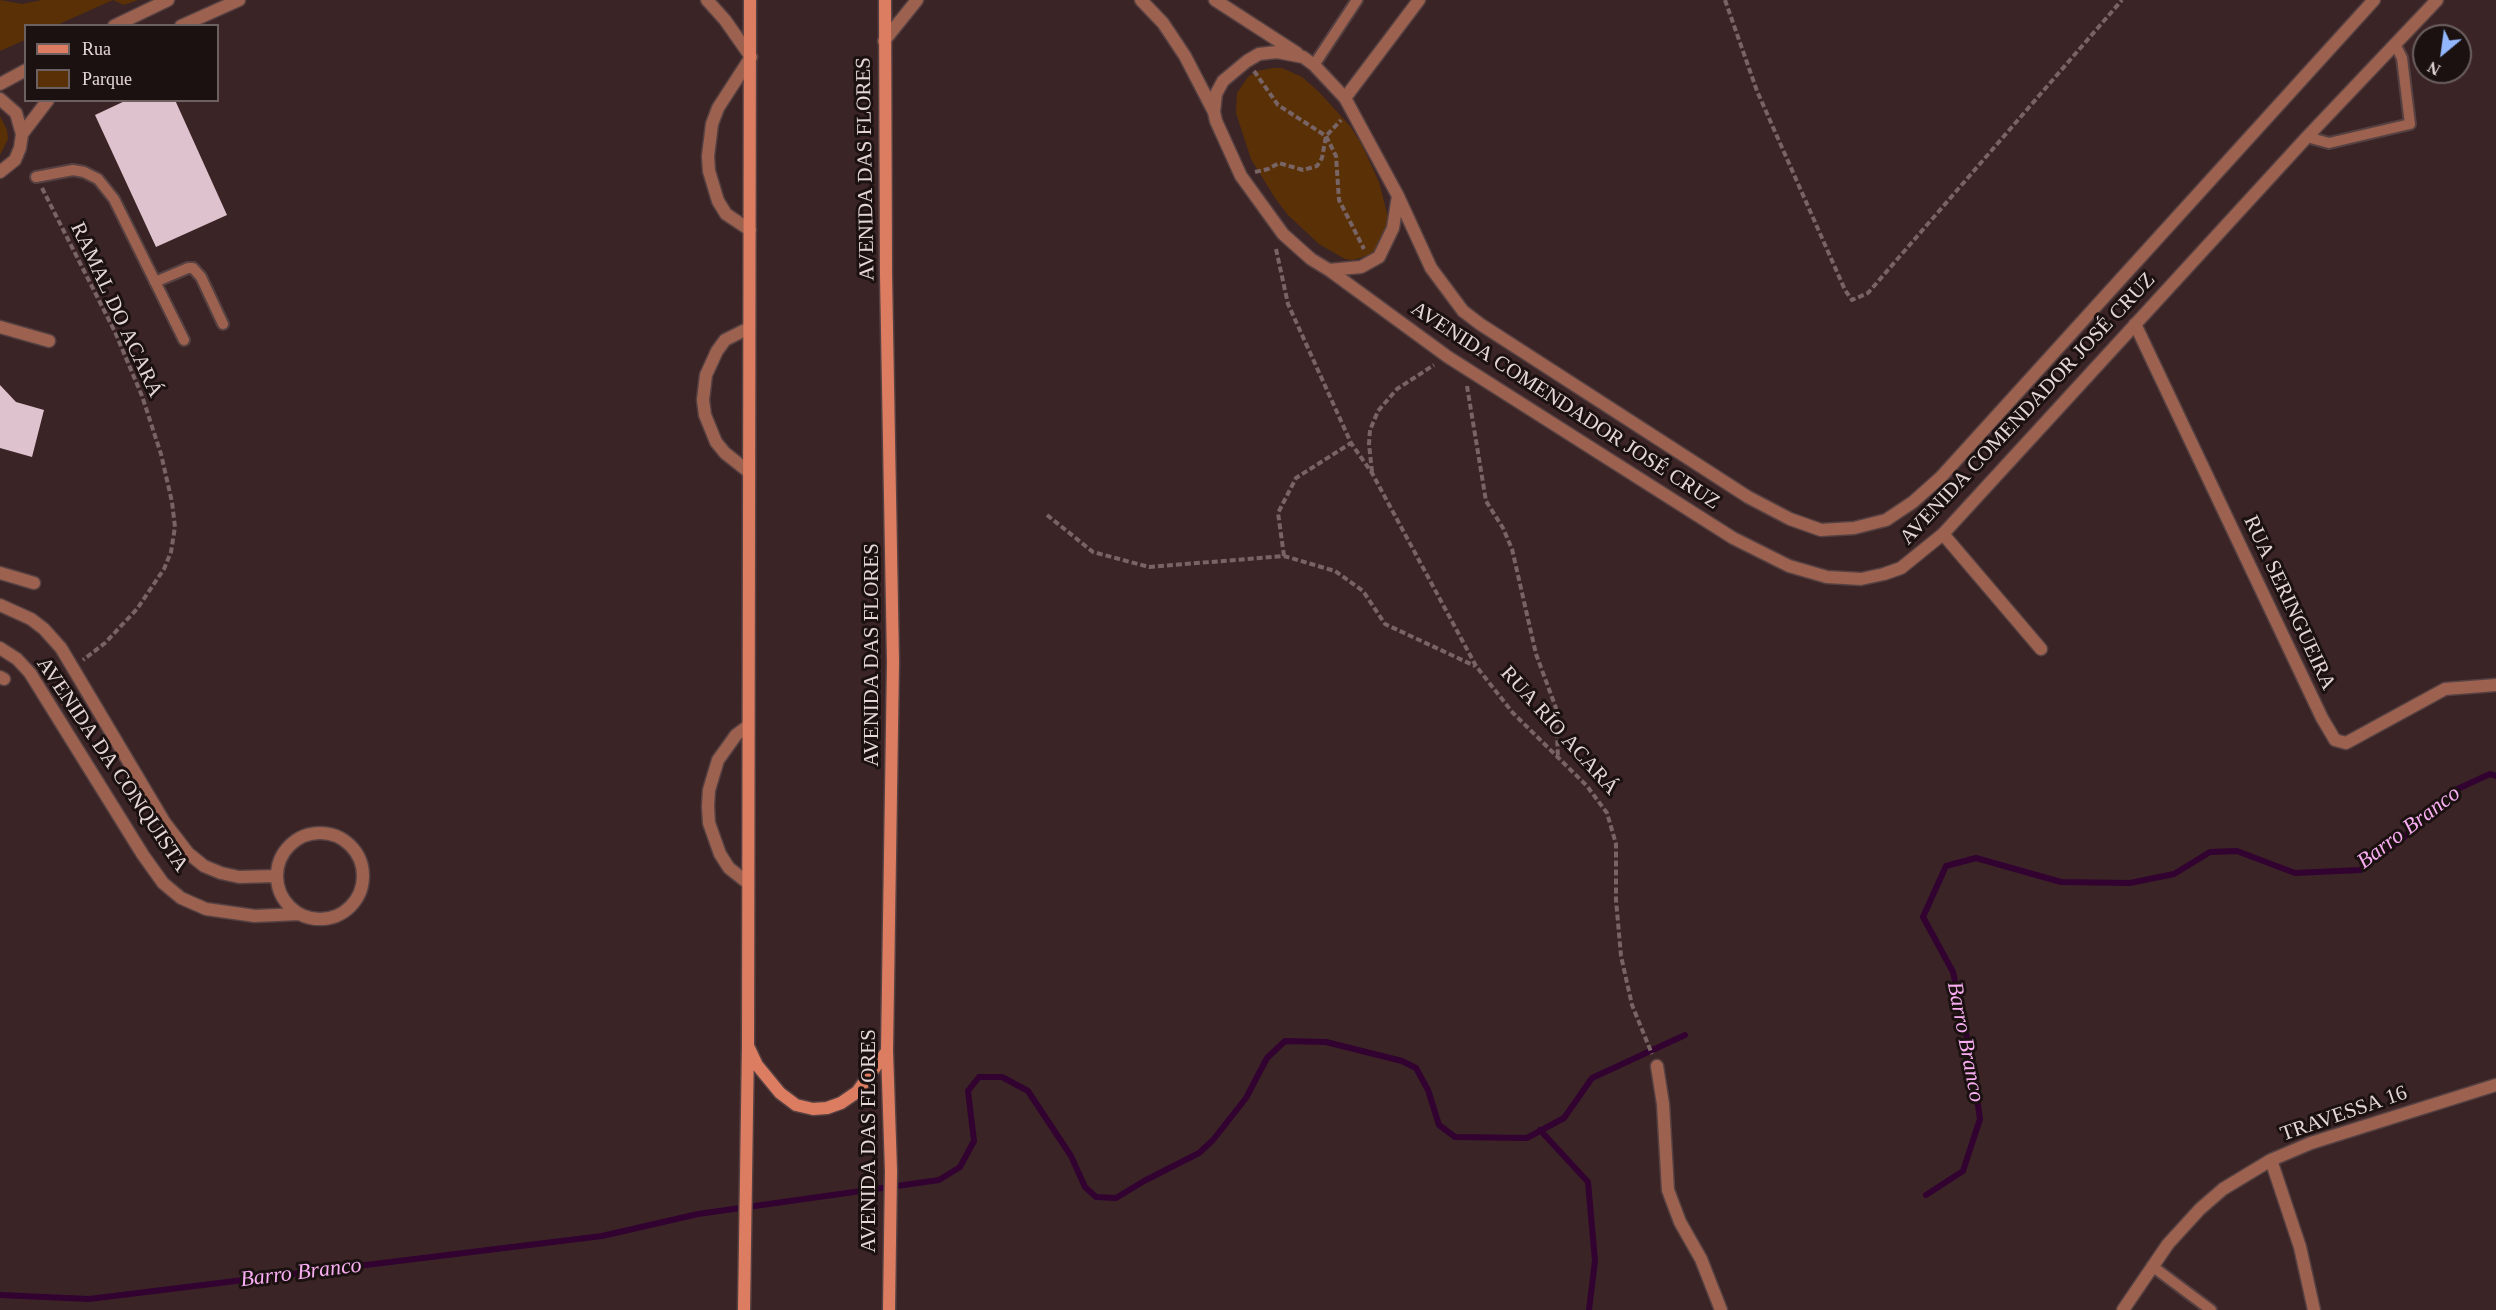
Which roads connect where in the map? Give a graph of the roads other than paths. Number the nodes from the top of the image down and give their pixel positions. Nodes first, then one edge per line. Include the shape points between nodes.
1 (168, 0) edge
2 (239, 0) edge
3 (707, 0) edge
4 (750, 0) edge
5 (885, 0) edge
6 (917, 0) edge
7 (1141, 0) edge
8 (1215, 0) edge
9 (1357, 0) edge
10 (1419, 0) edge
11 (2374, 0) edge
12 (2437, 0) edge
13 (118, 24) edge
14 (185, 24) edge
15 (884, 41) junction
16 (2395, 44) junction
17 (751, 57) junction
18 (1303, 57) junction
19 (1314, 65) junction
20 (24, 71) edge
21 (0, 84) edge
22 (0, 99) edge
23 (46, 102) edge
24 (1348, 103) junction
25 (1214, 112) junction
26 (22, 134) junction
27 (2307, 137) junction
28 (0, 172) edge
29 (36, 177) road end
30 (1398, 196) junction
31 (750, 230) junction
32 (1329, 270) junction
33 (155, 282) junction
34 (223, 324) dead end
35 (2135, 324) junction
36 (0, 327) edge
37 (749, 328) junction
38 (184, 340) dead end
39 (49, 341) dead end
40 (749, 472) junction
41 (1943, 534) junction
42 (0, 573) edge
43 (34, 583) dead end
44 (0, 605) edge
45 (0, 648) edge
46 (2041, 649) dead end
47 (2496, 685) edge
48 (748, 726) junction
49 (276, 876) junction
50 (748, 883) junction
51 (299, 914) junction
52 (747, 1045) junction
53 (887, 1051) junction
54 (1657, 1066) road end
55 (2496, 1085) edge
56 (2271, 1160) junction
57 (2152, 1266) junction
58 (744, 1310) edge
59 (889, 1310) edge
60 (1721, 1310) edge
61 (2123, 1310) edge
62 (2211, 1310) edge
63 (2314, 1310) edge

1 - 13 street
2 - 14 street
3 - 17 street
4 - 17 main road
5 - 15 main road, AVENIDA DAS FLORES
6 - 15 street
7 - 25 street via 1163,23 1185,56
8 - 18 street
9 - 19 lane
10 - 24 street
11 - 30 street, AVENIDA COMENDADOR JOSÉ CRUZ via 1941,477 1886,520 1854,528 1821,530 1790,519 1480,324 1463,311 1431,268
12 - 16 street, AVENIDA COMENDADOR JOSÉ CRUZ
15 - 53 main road, AVENIDA DAS FLORES via 893,662
16 - 27 street, AVENIDA COMENDADOR JOSÉ CRUZ
16 - 27 lane via 2402,58 2410,124 2329,143
17 - 31 main road
17 - 31 street via 718,108 708,156 718,201 726,214
18 - 19 street, AVENIDA COMENDADOR JOSÉ CRUZ
18 - 25 street via 1277,52 1259,54 1247,61 1224,81 1216,94
19 - 24 street, AVENIDA COMENDADOR JOSÉ CRUZ
20 - 21 street
22 - 26 street via 16,113
23 - 26 street
24 - 30 street, AVENIDA COMENDADOR JOSÉ CRUZ
25 - 32 street, AVENIDA COMENDADOR JOSÉ CRUZ via 1241,176 1270,219 1297,248
26 - 28 street via 15,160
27 - 35 street, AVENIDA COMENDADOR JOSÉ CRUZ
29 - 33 lane via 73,170 98,179 114,200
30 - 32 street via 1396,218 1387,243 1372,263 1348,270
31 - 37 main road
32 - 41 street, AVENIDA COMENDADOR JOSÉ CRUZ via 1448,357 1733,537 1789,566 1827,578 1861,579 1901,568
33 - 34 lane via 193,268
33 - 38 lane
35 - 41 street, AVENIDA COMENDADOR JOSÉ CRUZ
35 - 47 street, RUA SERINGUEIRA via 2335,740 2346,743 2445,689
36 - 39 street
37 - 40 main road
37 - 40 street via 724,340 717,351 706,375 704,400 705,415 716,442
40 - 48 main road
41 - 46 street
42 - 43 street
44 - 49 street, AVENIDA DA CONQUISTA via 31,619 61,648 165,823 188,853 221,873 239,877
45 - 51 street, AVENIDA DA CONQUISTA via 30,673 163,883 181,898 206,909 255,916
48 - 50 main road
48 - 50 street via 736,735 718,760 708,806 709,823 720,854 729,868
49 - 51 street via 282,898
49 - 51 street via 284,851 304,835 317,832 343,839 360,859 362,885 349,908 331,917
50 - 52 main road
52 - 53 main road via 780,1094 796,1105 813,1109 841,1103 856,1092
52 - 58 main road
53 - 59 main road, AVENIDA DAS FLORES via 891,1172
54 - 60 street via 1664,1104 1668,1190
55 - 56 street, TRAVESSA 16 via 2311,1143
56 - 57 street, TRAVESSA 16 via 2200,1209
56 - 63 street via 2300,1247
57 - 61 street, TRAVESSA 16
57 - 62 lane

